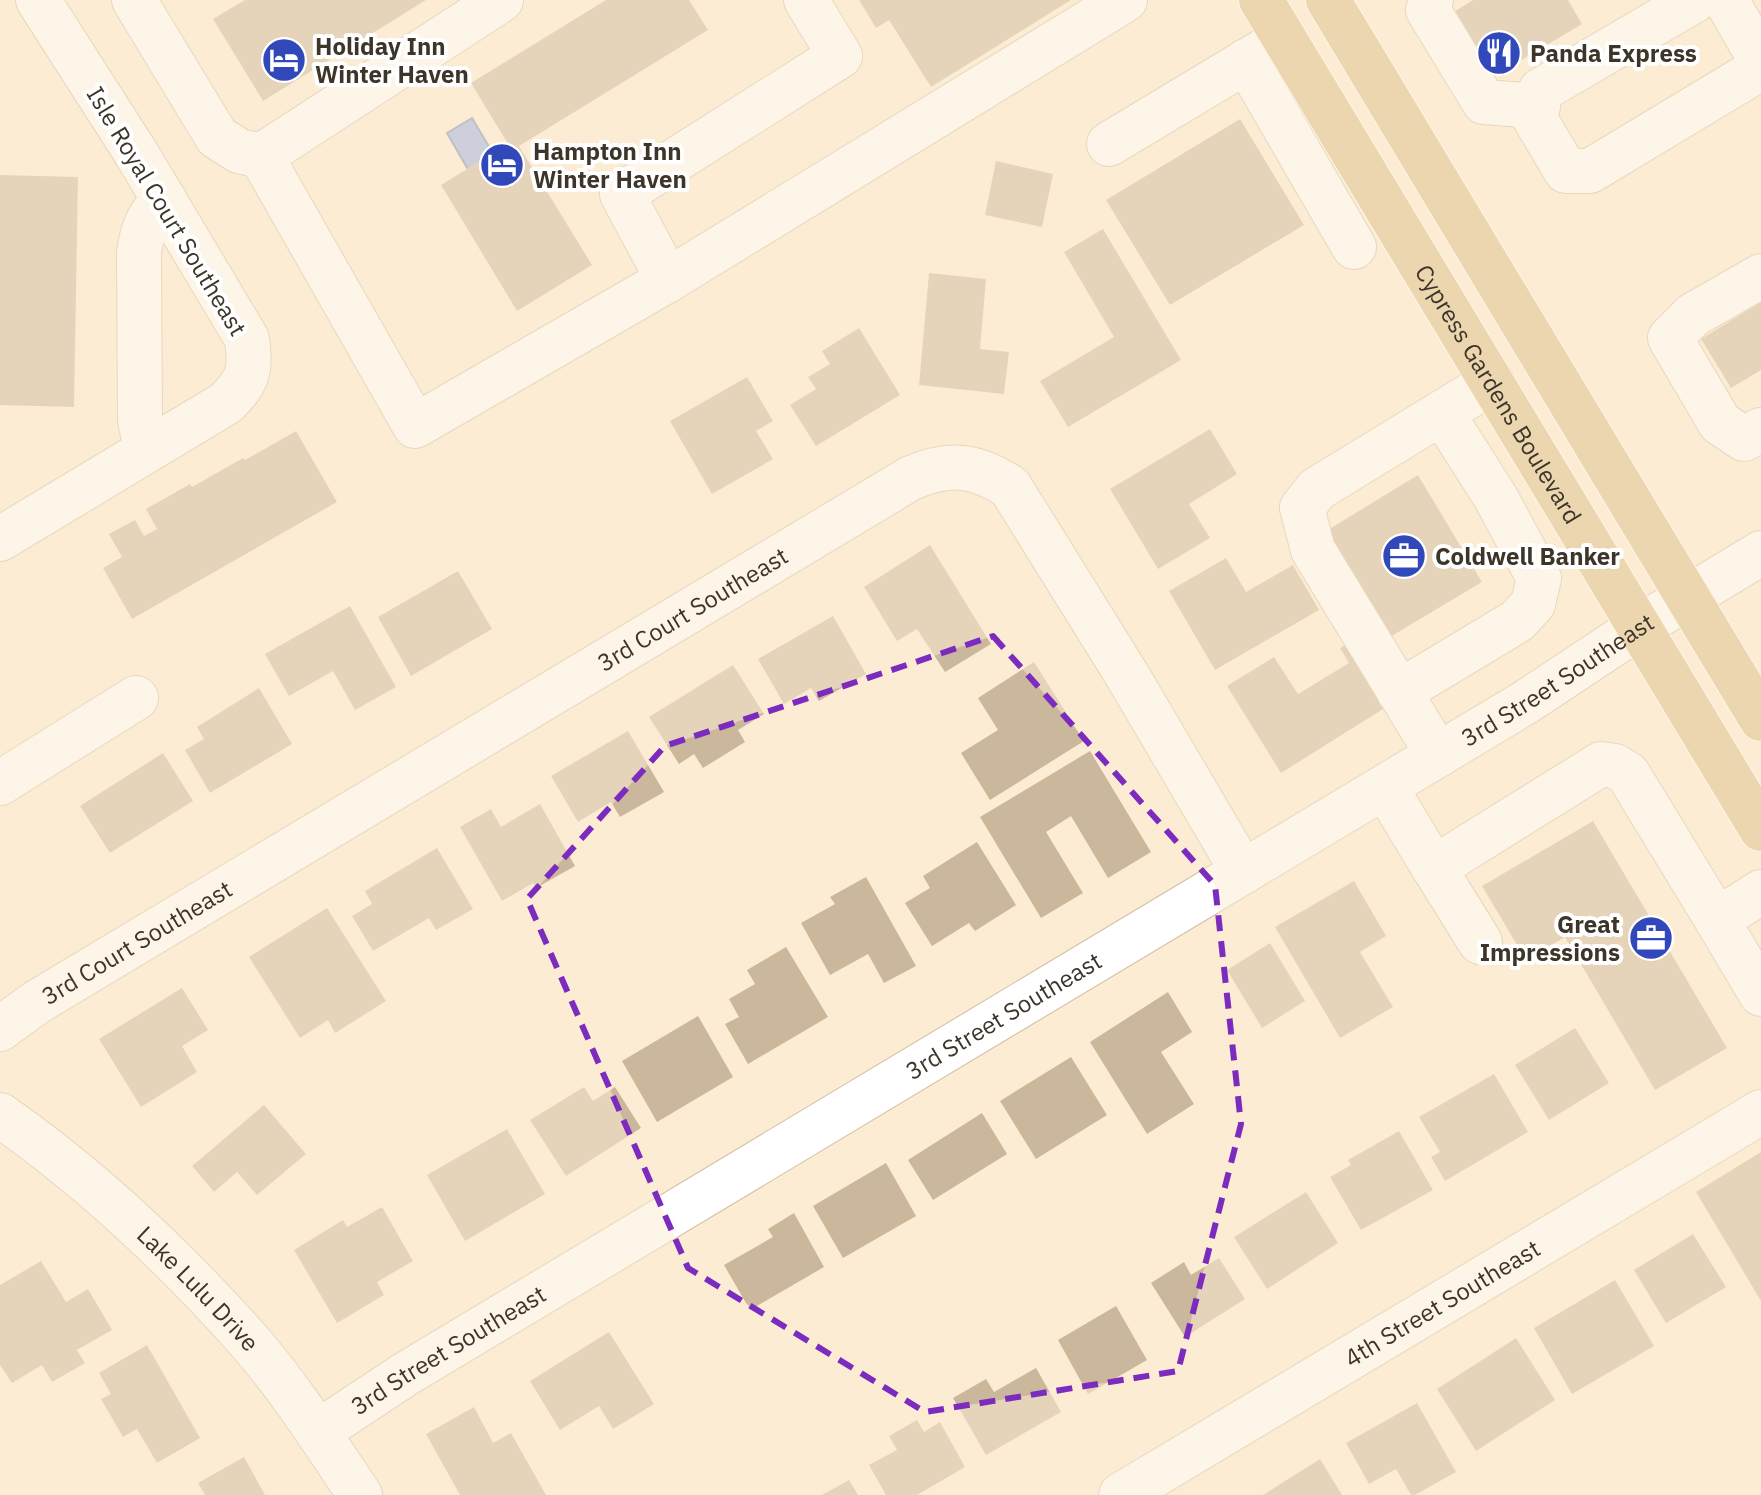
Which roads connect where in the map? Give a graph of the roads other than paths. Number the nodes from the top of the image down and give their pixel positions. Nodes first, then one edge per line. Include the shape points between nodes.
1 (38, 0) edge
2 (134, 0) edge
3 (501, 0) edge
4 (806, 0) edge
5 (1125, 0) edge
6 (1261, 0) edge
7 (1328, 0) edge
8 (1431, 0) edge
9 (1695, 0) edge
10 (1726, 0) edge
11 (1284, 38) junction
12 (1246, 61) junction
13 (1761, 61) edge
14 (1761, 68) edge
15 (1538, 106) junction
16 (1109, 144) dead end
17 (261, 156) junction
18 (164, 199) junction
19 (1354, 247) dead end
20 (1761, 276) edge
21 (668, 280) junction
22 (1492, 382) junction
23 (1442, 413) junction
24 (1761, 430) edge
25 (146, 450) junction
26 (0, 539) edge
27 (1761, 553) edge
28 (1688, 597) junction
29 (1639, 627) junction
30 (1399, 692) junction
31 (136, 698) dead end
32 (1761, 719) edge
33 (1438, 755) junction
34 (0, 783) edge
35 (1385, 787) junction
36 (1761, 829) edge
37 (1434, 868) junction
38 (1243, 872) junction
39 (1761, 892) edge
40 (1717, 920) junction
41 (1480, 942) dead end
42 (1761, 994) edge
43 (0, 1029) edge
44 (1760, 1114) edge
45 (0, 1115) edge
46 (318, 1432) junction
47 (360, 1495) edge
48 (1121, 1495) edge

1 - 18 street, Isle Royal Court Southeast
2 - 17 street via 217,137 239,151
3 - 17 street
4 - 21 street via 840,56 622,194
5 - 21 street
6 - 11 main road, Cypress Gardens Boulevard
7 - 28 main road
8 - 15 street via 1428,10 1484,102
9 - 15 street via 1541,90
10 - 13 street
11 - 12 street
11 - 22 main road, Cypress Gardens Boulevard
12 - 16 street
12 - 19 street
14 - 15 street via 1590,171 1566,171 1535,119
17 - 21 street via 415,426
18 - 25 street via 142,230 139,253 140,420
18 - 25 street, Isle Royal Court Southeast via 247,339 251,365 244,385 226,403
20 - 24 street via 1693,315 1670,338 1720,423 1744,439
22 - 23 street
22 - 29 main road, Cypress Gardens Boulevard
23 - 30 street via 1539,578 1533,604 1517,621
23 - 30 street via 1317,489 1302,508 1313,550
25 - 26 street, Isle Royal Court Southeast
27 - 28 street, 3rd Street Southeast
28 - 29 street, 3rd Street Southeast
28 - 32 main road
29 - 33 street, 3rd Street Southeast
29 - 36 main road, Cypress Gardens Boulevard
30 - 33 street
31 - 34 street
33 - 35 street, 3rd Street Southeast
35 - 37 street
35 - 38 street, 3rd Street Southeast
37 - 40 street via 1601,764 1615,766 1628,774
37 - 41 street
38 - 43 street, 3rd Court Southeast via 1010,487 988,473 935,468 37,1002
38 - 46 street, 3rd Street Southeast via 404,1375
39 - 40 street
40 - 42 street
44 - 48 street, 4th Street Southeast
45 - 46 street, Lake Lulu Drive via 48,1148 182,1269 251,1343
46 - 47 street, Lake Lulu Drive

